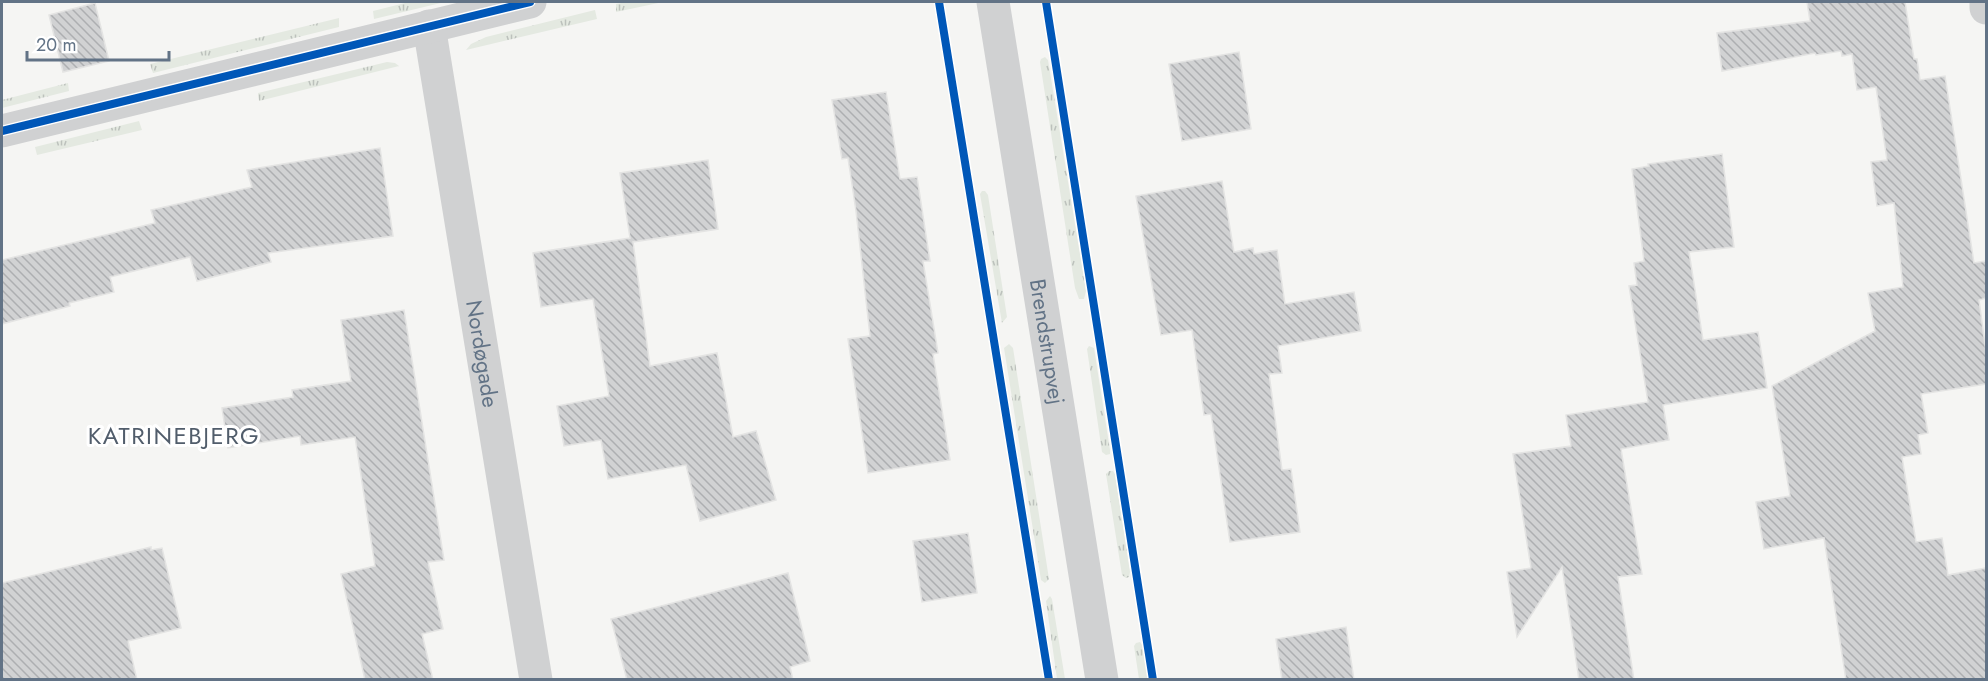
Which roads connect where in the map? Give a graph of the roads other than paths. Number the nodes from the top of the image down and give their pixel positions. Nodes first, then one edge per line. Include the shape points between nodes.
1 (530, 2) edge
2 (993, 2) edge
3 (1986, 2) edge
4 (1986, 8) edge
5 (429, 26) junction
6 (2, 131) edge
7 (536, 680) edge
8 (1102, 680) edge

1 - 5 street
2 - 8 street, Brendstrupvej
3 - 4 street
5 - 6 street
5 - 7 street, Nordøgade

